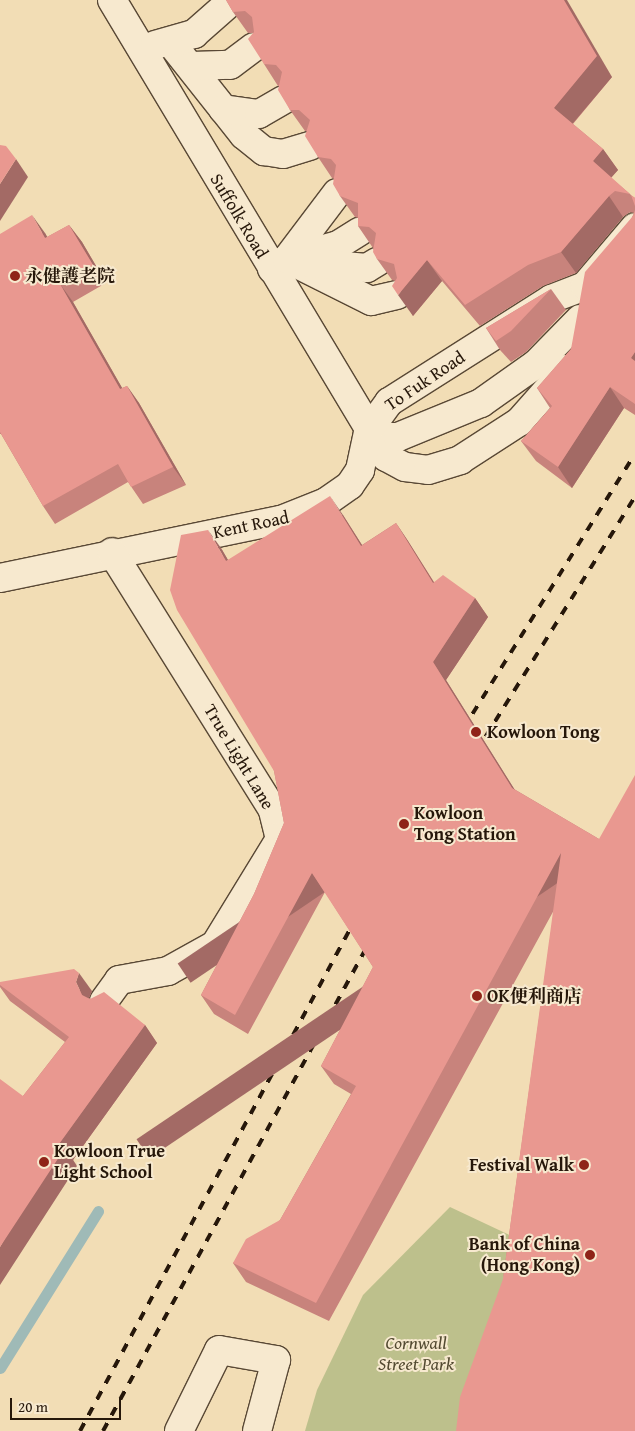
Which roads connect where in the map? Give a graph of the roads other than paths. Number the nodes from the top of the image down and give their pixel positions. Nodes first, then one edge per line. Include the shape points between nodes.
1 (112, 0) edge
2 (228, 4) edge
3 (171, 43) junction
4 (139, 46) junction
5 (254, 47) edge
6 (192, 66) junction
7 (283, 100) edge
8 (223, 109) junction
9 (310, 146) edge
10 (337, 193) edge
11 (635, 227) edge
12 (360, 232) edge
13 (377, 262) edge
14 (279, 264) junction
15 (585, 286) junction
16 (397, 295) edge
17 (580, 319) junction
18 (369, 434) junction
19 (112, 552) junction
20 (0, 578) edge
21 (104, 1001) edge
22 (179, 1431) edge
23 (257, 1431) edge

1 - 4 street, Suffolk Road
2 - 3 street via 206,26
3 - 4 street
3 - 6 street
4 - 14 street, Suffolk Road
5 - 6 street via 230,65
6 - 8 street
7 - 8 street via 259,114
8 - 9 street via 264,151 283,154
10 - 14 street
11 - 15 street, To Fuk Road
12 - 14 street via 338,245
13 - 14 street via 367,268
14 - 16 street via 371,301
14 - 18 street, Suffolk Road
15 - 17 street
15 - 18 street, To Fuk Road via 551,300 404,390 374,416
17 - 18 street, To Fuk Road via 536,364 481,403 398,437
17 - 18 street, Suffolk Road via 574,360 519,422 482,448 428,470 405,467 386,457
18 - 19 street, Kent Road via 360,470 350,485 304,514
19 - 20 street, Kent Road
19 - 21 street, True Light Lane via 273,810 280,838 215,945 168,971 119,980
22 - 23 street via 219,1350 276,1360

